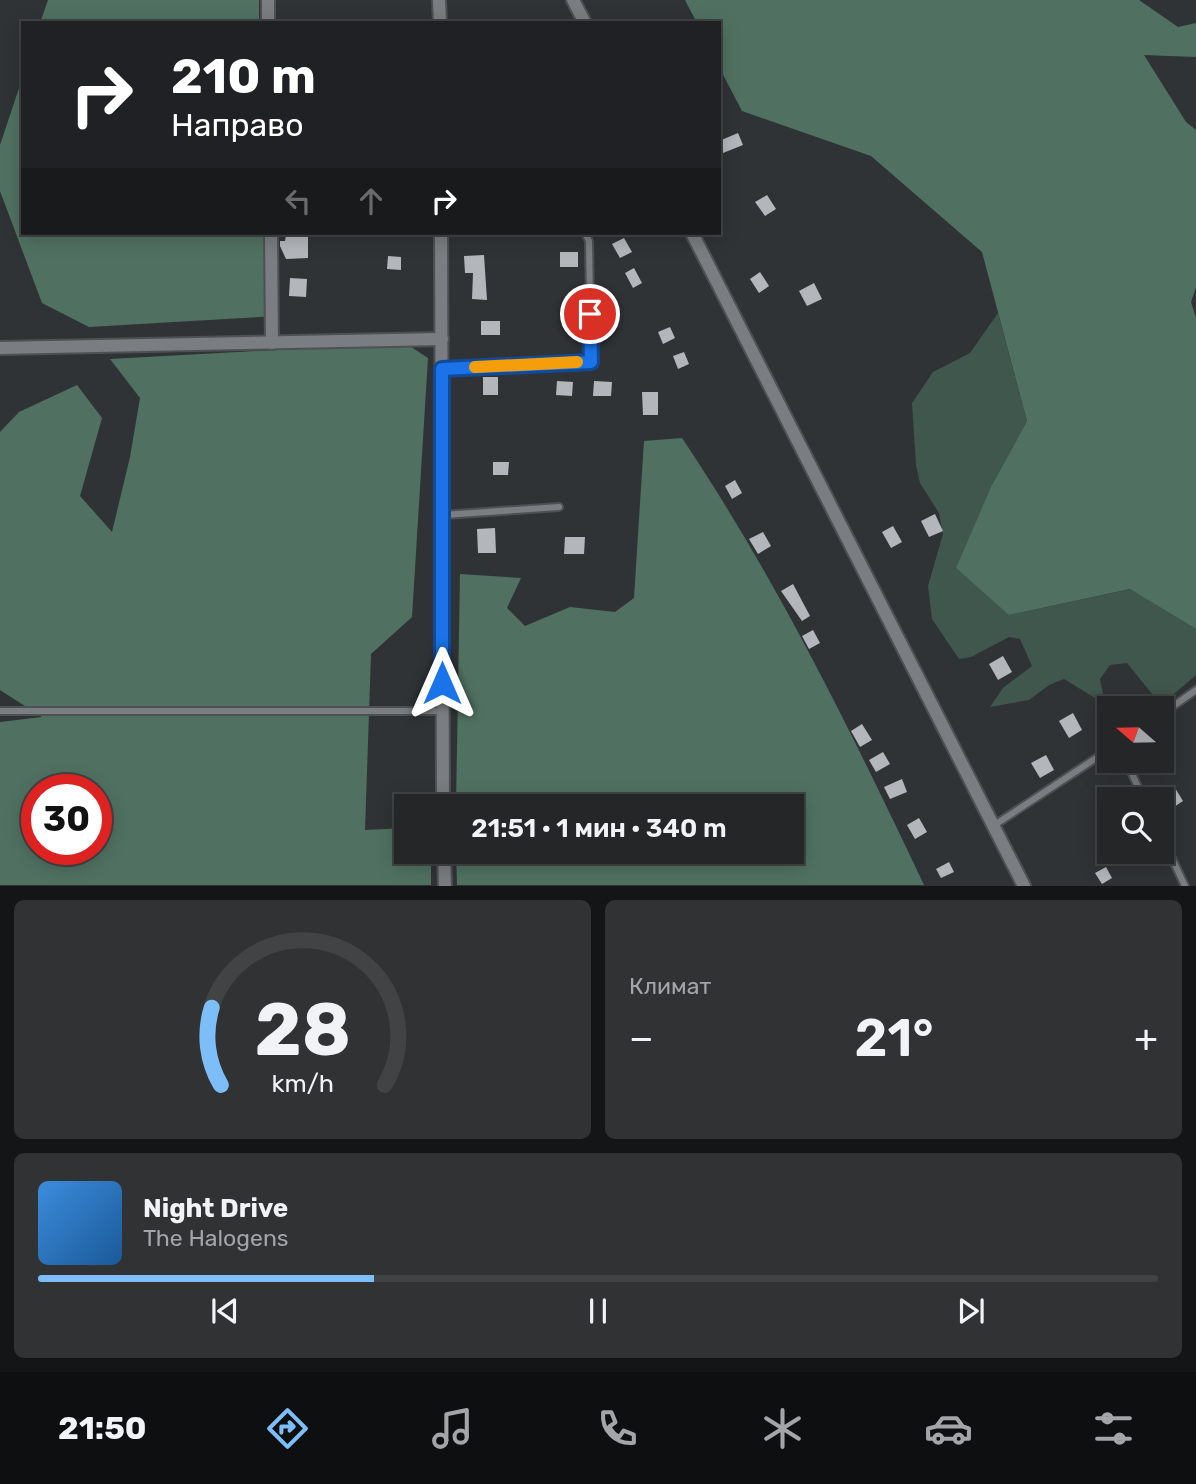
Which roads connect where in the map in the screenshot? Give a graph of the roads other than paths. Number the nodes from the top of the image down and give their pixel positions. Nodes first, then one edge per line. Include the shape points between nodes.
1 (268, 0) edge
2 (439, 0) edge
3 (573, 0) edge
4 (268, 21) edge
5 (440, 21) edge
6 (584, 21) edge
7 (271, 235) edge
8 (442, 235) edge
9 (586, 235) edge
10 (693, 235) edge
11 (442, 339) junction
12 (272, 342) junction
13 (0, 348) edge
14 (442, 369) junction
15 (559, 507) dead end
16 (441, 515) junction
17 (1196, 691) edge
18 (1174, 706) edge
19 (0, 711) edge
20 (442, 711) junction
21 (1097, 758) edge
22 (443, 794) edge
23 (993, 826) junction
24 (1174, 863) edge
25 (444, 864) edge
26 (444, 886) edge
27 (1024, 886) edge
28 (1185, 886) edge

1 - 4 street
2 - 5 street
3 - 6 street
7 - 12 street
8 - 11 street
9 - 14 lane via 591,362
10 - 23 street
11 - 12 street
11 - 14 street
12 - 13 street
14 - 16 street
15 - 16 lane
16 - 20 street
17 - 18 lane
19 - 20 lane
20 - 22 street
21 - 23 lane
23 - 27 street
24 - 28 lane
25 - 26 street

